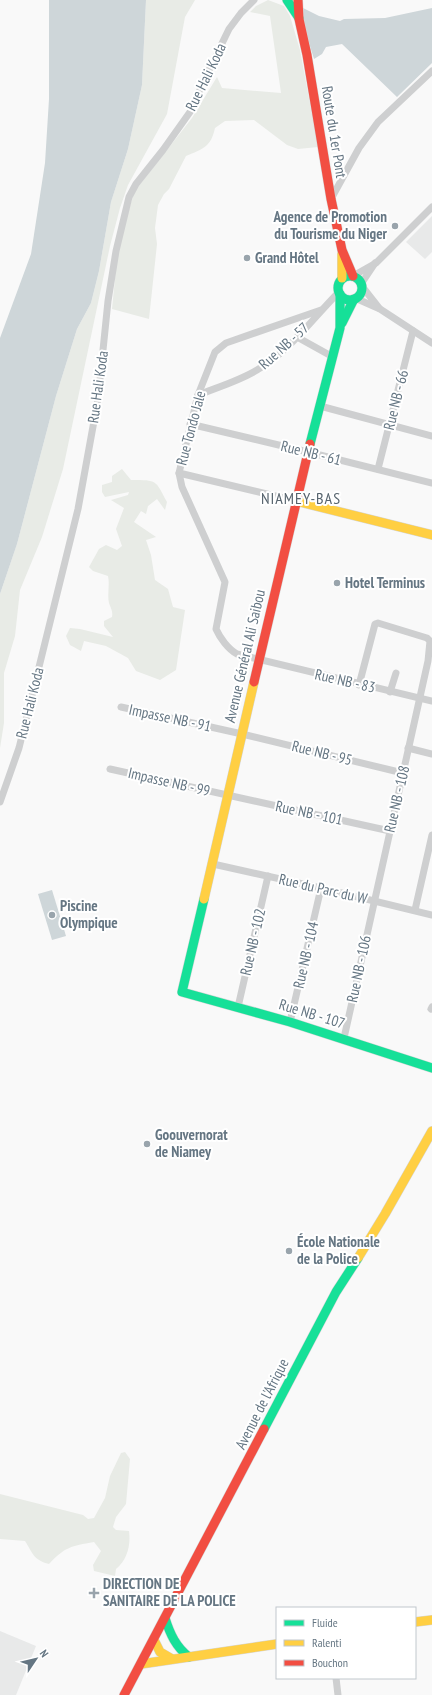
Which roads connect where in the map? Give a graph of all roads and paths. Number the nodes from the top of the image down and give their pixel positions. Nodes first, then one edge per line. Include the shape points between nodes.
1 (254, 0) edge
2 (287, 0) edge
3 (298, 0) edge
4 (300, 19) junction
5 (432, 71) edge
6 (331, 199) junction
7 (432, 207) edge
8 (342, 250) junction
9 (376, 262) junction
10 (353, 276) junction
11 (342, 278) junction
12 (361, 285) junction
13 (339, 293) junction
14 (354, 299) junction
15 (380, 309) junction
16 (321, 310) junction
17 (340, 328) junction
18 (413, 331) junction
19 (297, 337) junction
20 (432, 343) edge
21 (333, 357) junction
22 (198, 395) junction
23 (320, 406) junction
24 (190, 424) junction
25 (390, 425) junction
26 (432, 436) edge
27 (308, 452) junction
28 (378, 470) junction
29 (179, 473) junction
30 (432, 484) edge
31 (296, 501) junction
32 (432, 535) edge
33 (431, 653) edge
34 (258, 661) junction
35 (396, 674) dead end
36 (359, 685) junction
37 (390, 692) junction
38 (419, 698) junction
39 (432, 701) edge
40 (121, 707) dead end
41 (242, 734) junction
42 (408, 748) junction
43 (432, 753) edge
44 (110, 769) dead end
45 (403, 773) junction
46 (228, 795) junction
47 (0, 802) edge
48 (390, 831) junction
49 (432, 835) edge
50 (213, 864) junction
51 (268, 876) junction
52 (321, 888) junction
53 (374, 900) junction
54 (415, 910) junction
55 (432, 915) edge
56 (182, 992) joint
57 (238, 1007) junction
58 (290, 1022) junction
59 (344, 1038) junction
60 (432, 1068) edge
61 (432, 1131) edge
62 (165, 1618) junction
63 (432, 1620) edge
64 (416, 1622) edge
65 (154, 1640) junction
66 (276, 1644) edge
67 (189, 1657) junction
68 (172, 1659) junction
69 (141, 1664) junction
70 (336, 1679) edge
71 (124, 1695) edge
72 (338, 1695) edge

1 - 47 street, Rue Hali Koda via 241,13 230,30 190,112 129,197 115,258 98,399 78,509 19,748
2 - 4 street, Route du 1er Pont
3 - 4 street, Route du 1er Pont
4 - 6 street, Route du 1er Pont
5 - 6 street via 378,122 359,148
6 - 8 street, Route du 1er Pont
7 - 9 street
8 - 10 street, Route du 1er Pont
8 - 11 street, Route du 1er Pont
9 - 10 street
9 - 12 street
10 - 11 street
10 - 12 street
11 - 13 street via 338,284
12 - 14 street via 360,293
12 - 15 street
13 - 14 street via 346,299
13 - 16 street, Rue Tondo Jale
13 - 17 street, Avenue Général Ali Saibou
14 - 15 street
14 - 17 street, Avenue Général Ali Saibou
15 - 18 street
16 - 19 street, Rue NB - 57
16 - 22 street, Rue Tondo Jale via 226,343 215,352
17 - 21 street, Avenue Général Ali Saibou
18 - 20 street
18 - 25 street, Rue NB - 66
19 - 21 street
19 - 22 street, Rue NB - 57 via 258,370
21 - 23 street, Avenue Général Ali Saibou
22 - 24 street, Rue Tondo Jale
23 - 25 street
23 - 27 street, Avenue Général Ali Saibou
24 - 27 street, Rue NB - 61
24 - 29 street, Rue Tondo Jale
25 - 26 street
25 - 28 street, Rue NB - 66
27 - 28 street, Rue NB - 61
27 - 31 street, Avenue Général Ali Saibou
28 - 30 street, Rue NB - 61
29 - 31 street
29 - 34 street, Rue Tondo Jale via 182,487 225,582 216,624 218,634 234,652
31 - 32 street
31 - 34 street, Avenue Général Ali Saibou
33 - 36 street, Rue NB - 108 via 429,640 376,623
33 - 38 street, Rue NB - 108
34 - 36 street, Rue NB - 83
34 - 41 street, Avenue Général Ali Saibou
35 - 37 street
36 - 37 street, Rue NB - 83
37 - 38 street, Rue NB - 83
38 - 39 street, Rue NB - 83
38 - 42 street, Rue NB - 108
40 - 41 street, Impasse NB - 91
41 - 45 street, Rue NB - 95
41 - 46 street, Avenue Général Ali Saibou
42 - 43 street
42 - 45 street, Rue NB - 108
44 - 46 street, Impasse NB - 99
45 - 48 street, Rue NB - 108
46 - 48 street, Rue NB - 101
46 - 50 street, Avenue Général Ali Saibou
48 - 53 street, Rue NB - 108
49 - 54 street
50 - 51 street, Rue du Parc du W
50 - 56 street, Avenue Général Ali Saibou
51 - 52 street, Rue du Parc du W
51 - 57 street, Rue NB - 102
52 - 53 street, Rue du Parc du W
52 - 58 street, Rue NB - 104
53 - 54 street, Rue du Parc du W
53 - 59 street, Rue NB - 106
54 - 55 street, Rue du Parc du W
56 - 57 street, Rue NB - 107
57 - 58 street, Rue NB - 107
58 - 59 street, Rue NB - 107
59 - 60 street, Rue NB - 107
61 - 62 street, Avenue de l'Afrique via 385,1214 336,1292
62 - 65 street, Avenue de l'Afrique
62 - 67 street via 172,1640
63 - 64 street
65 - 68 street via 158,1651
65 - 69 street, Avenue de l'Afrique
66 - 67 street
67 - 68 street
68 - 69 street
69 - 71 street, Avenue de l'Afrique
70 - 72 street

